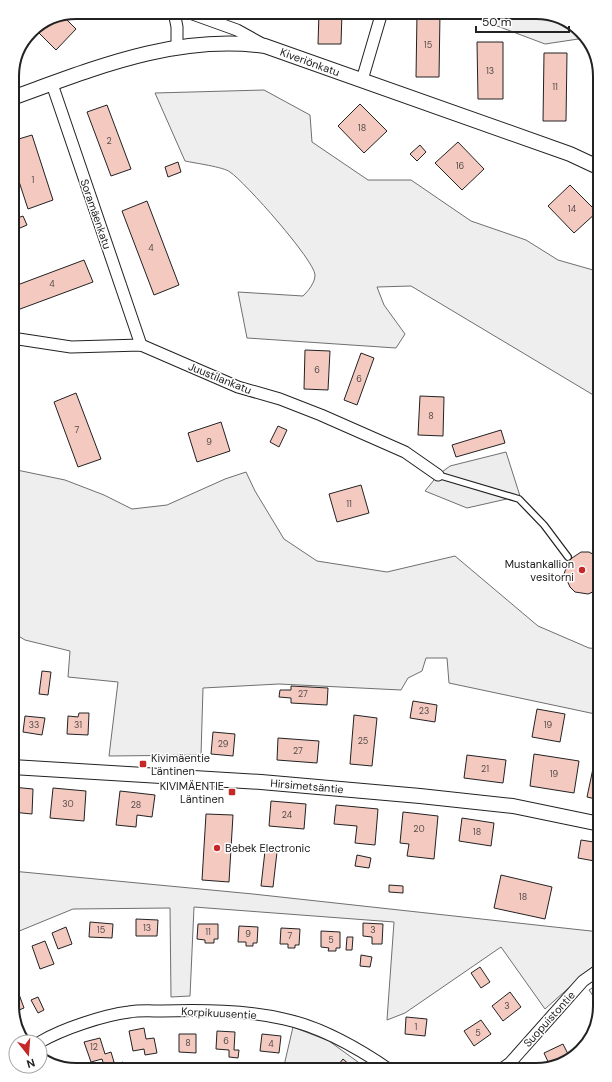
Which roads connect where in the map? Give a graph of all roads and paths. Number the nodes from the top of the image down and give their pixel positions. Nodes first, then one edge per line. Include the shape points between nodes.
1 (175, 19) edge
2 (206, 19) edge
3 (380, 19) edge
4 (177, 46) junction
5 (265, 46) junction
6 (362, 80) junction
7 (52, 84) junction
8 (19, 96) edge
9 (593, 165) edge
10 (19, 339) edge
11 (141, 345) junction
12 (438, 475) joint
13 (568, 557) dead end
14 (19, 767) edge
15 (593, 823) edge
16 (593, 974) edge
17 (48, 1039) edge
18 (380, 1063) edge
19 (515, 1063) edge

1 - 4 street
2 - 5 street via 237,30
3 - 6 street
4 - 5 street, Kiveriönkatu via 243,43
4 - 7 street, Kiveriönkatu via 96,68
5 - 6 street, Kiveriönkatu
6 - 9 street, Kiveriönkatu via 570,154
7 - 8 street, Kiveriönkatu
7 - 11 street, Soramäenkatu
10 - 11 street, Juustilankatu via 71,347
11 - 12 street, Juustilankatu via 238,387 287,401 405,452
12 - 13 lane via 519,499 544,525
14 - 15 street, Hirsimetsäntie via 262,782 420,796 513,806
16 - 19 street, Suopuistontie via 583,981
17 - 18 street, Korpikuusentie via 79,1026 129,1012 236,1012 284,1019 326,1034

